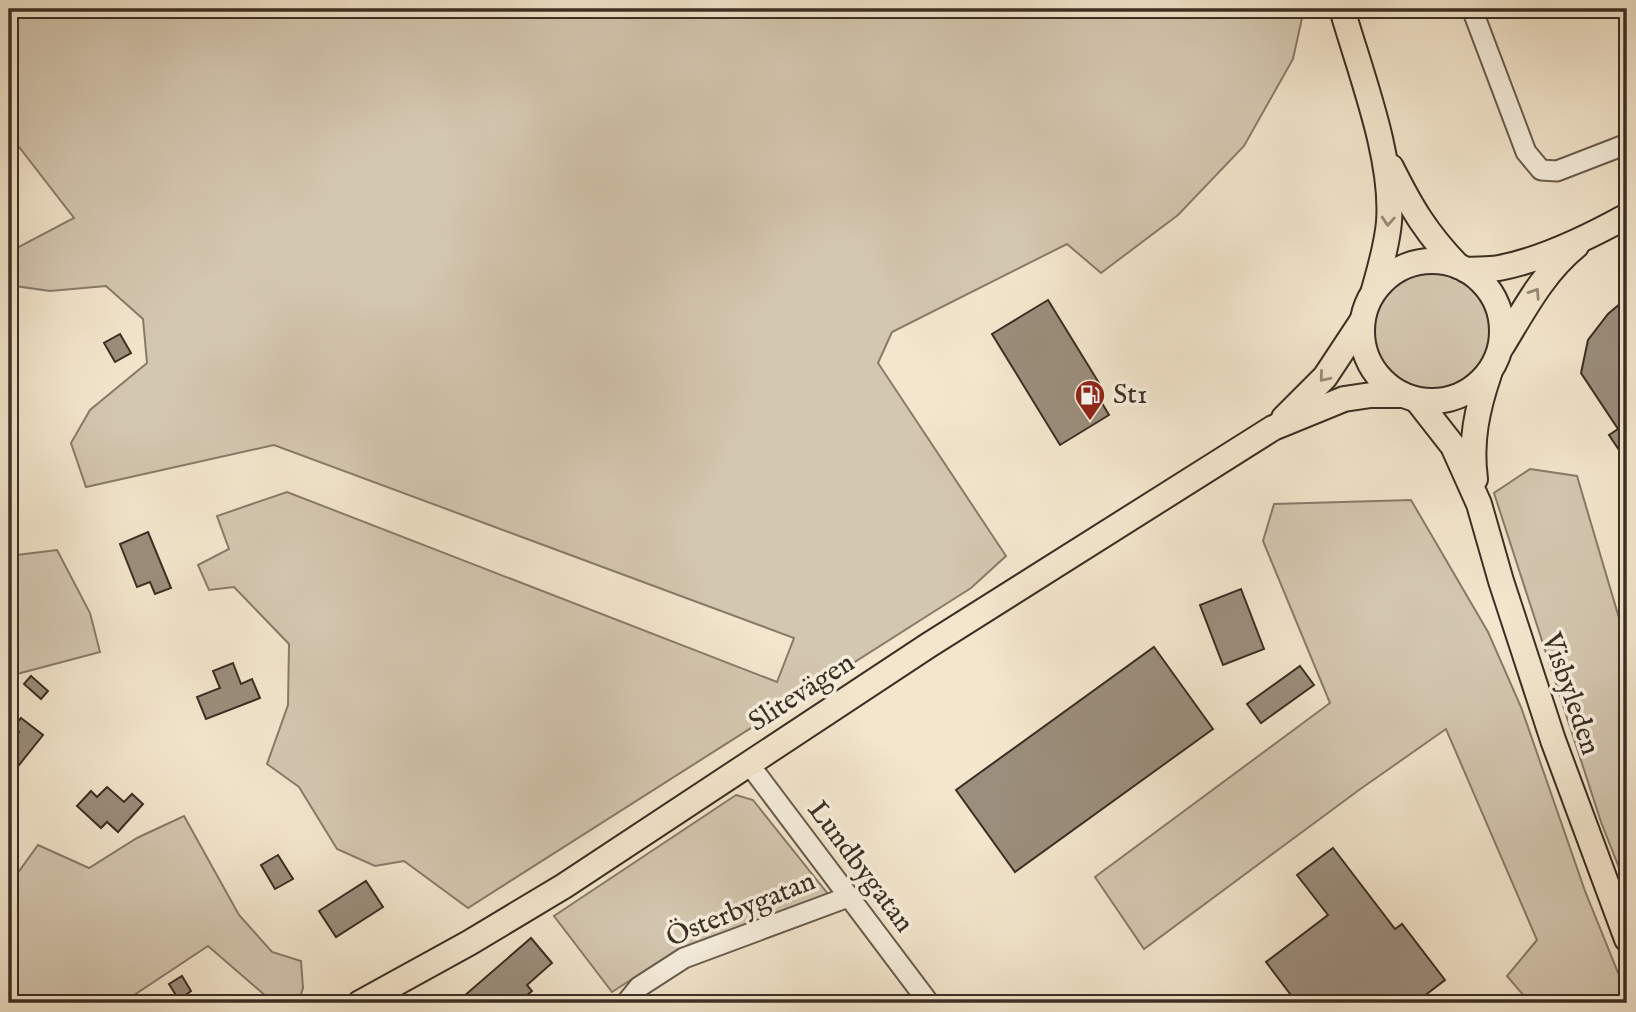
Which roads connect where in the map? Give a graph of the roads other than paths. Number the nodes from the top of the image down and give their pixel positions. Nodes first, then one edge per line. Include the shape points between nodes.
1 (1342, 9) edge
2 (1472, 9) edge
3 (1627, 144) edge
4 (1384, 153) junction
5 (1627, 216) edge
6 (1588, 237) junction
7 (1462, 268) junction
8 (1373, 292) junction
9 (1362, 321) junction
10 (1494, 361) junction
11 (1410, 398) junction
12 (1273, 428) junction
13 (1479, 504) junction
14 (748, 764) junction
15 (848, 897) junction
16 (1627, 939) edge
17 (360, 1003) edge
18 (626, 1003) edge
19 (929, 1003) edge

1 - 4 main road
2 - 3 street via 1526,152 1541,170 1557,171
4 - 7 main road via 1428,233
4 -> 8 main road via 1389,222
5 - 6 main road
6 - 7 main road via 1497,268
10 -> 6 main road via 1543,280
7 - 8 main road via 1435,261 1411,264 1390,275
7 - 10 main road via 1484,284 1497,304 1502,327
8 - 9 main road
9 - 11 main road via 1362,344 1370,365 1384,383
9 -> 12 main road, Slitevägen via 1325,377
10 - 11 main road via 1474,388 1454,398
10 - 13 main road, Visbyleden via 1473,436
11 - 12 main road, Slitevägen via 1371,395 1344,399
11 - 13 main road, Visbyleden via 1453,446
12 - 14 main road, Slitevägen
13 - 16 main road, Visbyleden via 1553,740
14 - 15 street, Lundbygatan
14 - 17 main road, Slitevägen via 540,900
15 - 18 street, Österbygatan via 684,958 639,987
15 - 19 street, Lundbygatan

